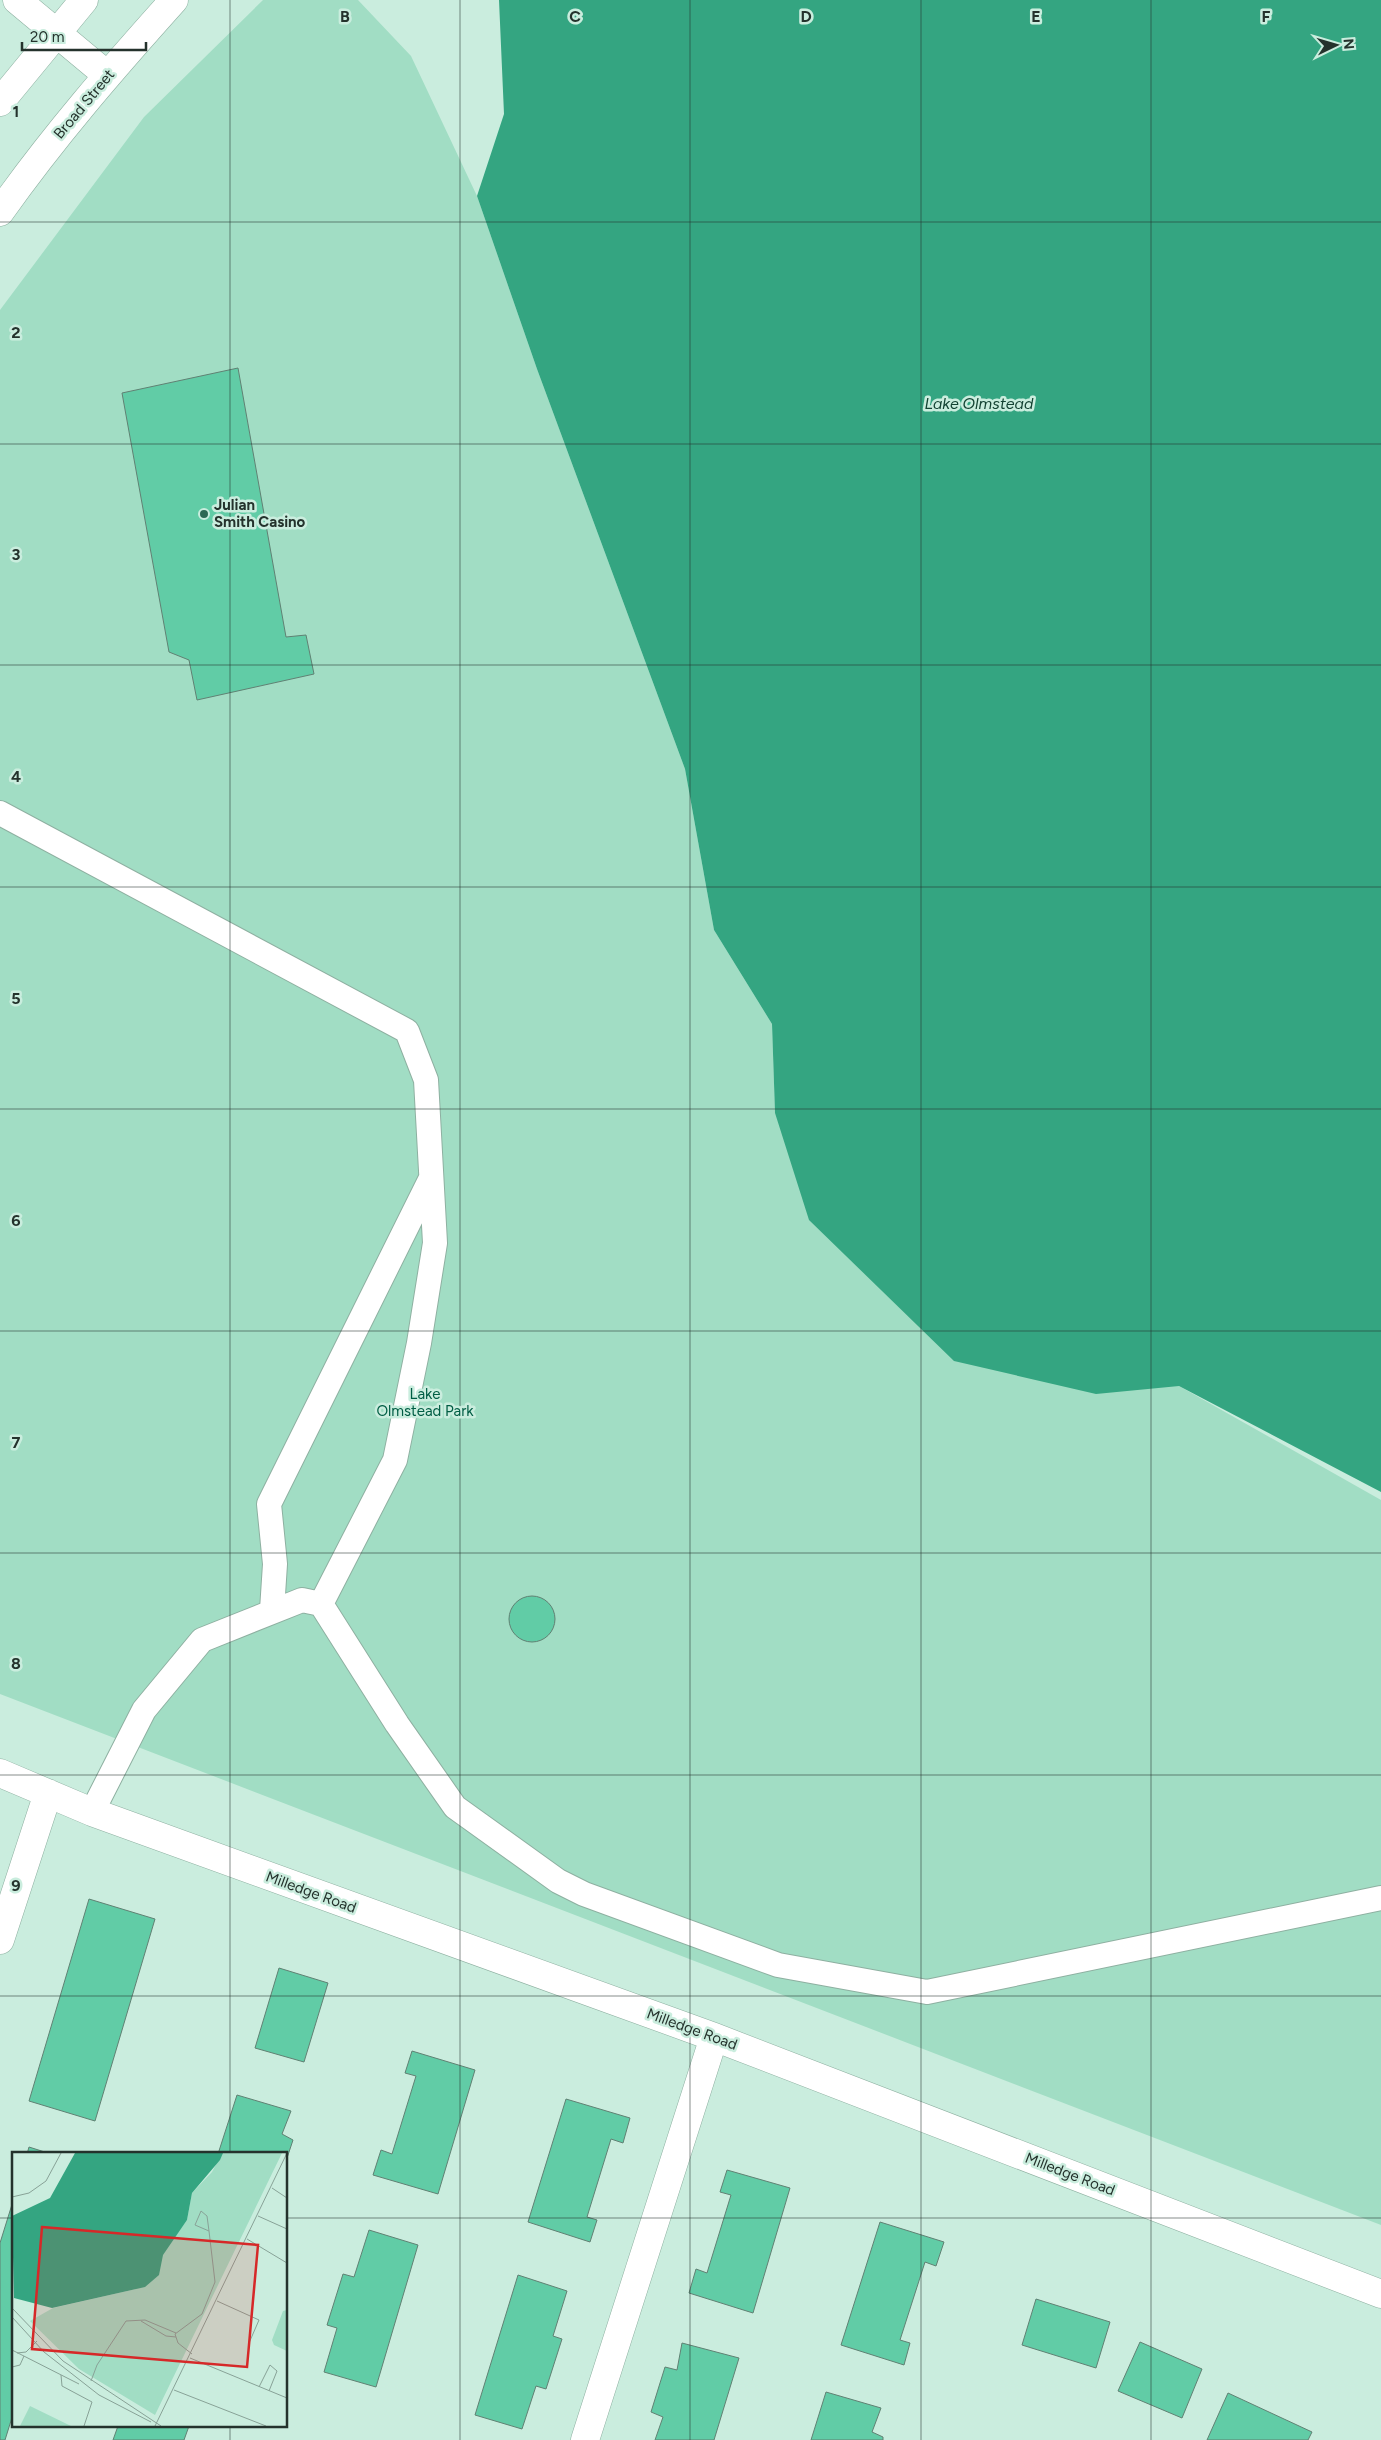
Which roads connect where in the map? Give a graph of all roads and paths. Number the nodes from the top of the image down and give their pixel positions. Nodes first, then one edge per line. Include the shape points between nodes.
1 (17, 0) edge
2 (84, 0) edge
3 (174, 0) edge
4 (56, 33) junction
5 (107, 75) junction
6 (0, 102) edge
7 (0, 212) edge
8 (0, 813) edge
9 (431, 1177) junction
10 (321, 1604) junction
11 (272, 1610) junction
12 (0, 1773) edge
13 (48, 1793) junction
14 (92, 1812) junction
15 (1381, 1898) edge
16 (0, 1940) edge
17 (714, 2037) junction
18 (1381, 2294) edge
19 (585, 2440) edge

1 - 4 street
2 - 4 street
3 - 5 street, Broad Street
4 - 5 street
4 - 6 street
5 - 7 street, Broad Street
8 - 9 lane via 407,1031 426,1080
9 - 10 lane via 435,1242 419,1344 394,1460
9 - 11 lane via 269,1504 275,1564
10 - 11 lane via 302,1600
10 - 15 lane via 397,1724 455,1807 558,1881 584,1894 778,1966 927,1992
11 - 14 lane via 202,1640 144,1710
12 - 13 street, Milledge Road
13 - 14 street, Milledge Road
13 - 16 street
14 - 17 street, Milledge Road
17 - 18 street, Milledge Road
17 - 19 street

